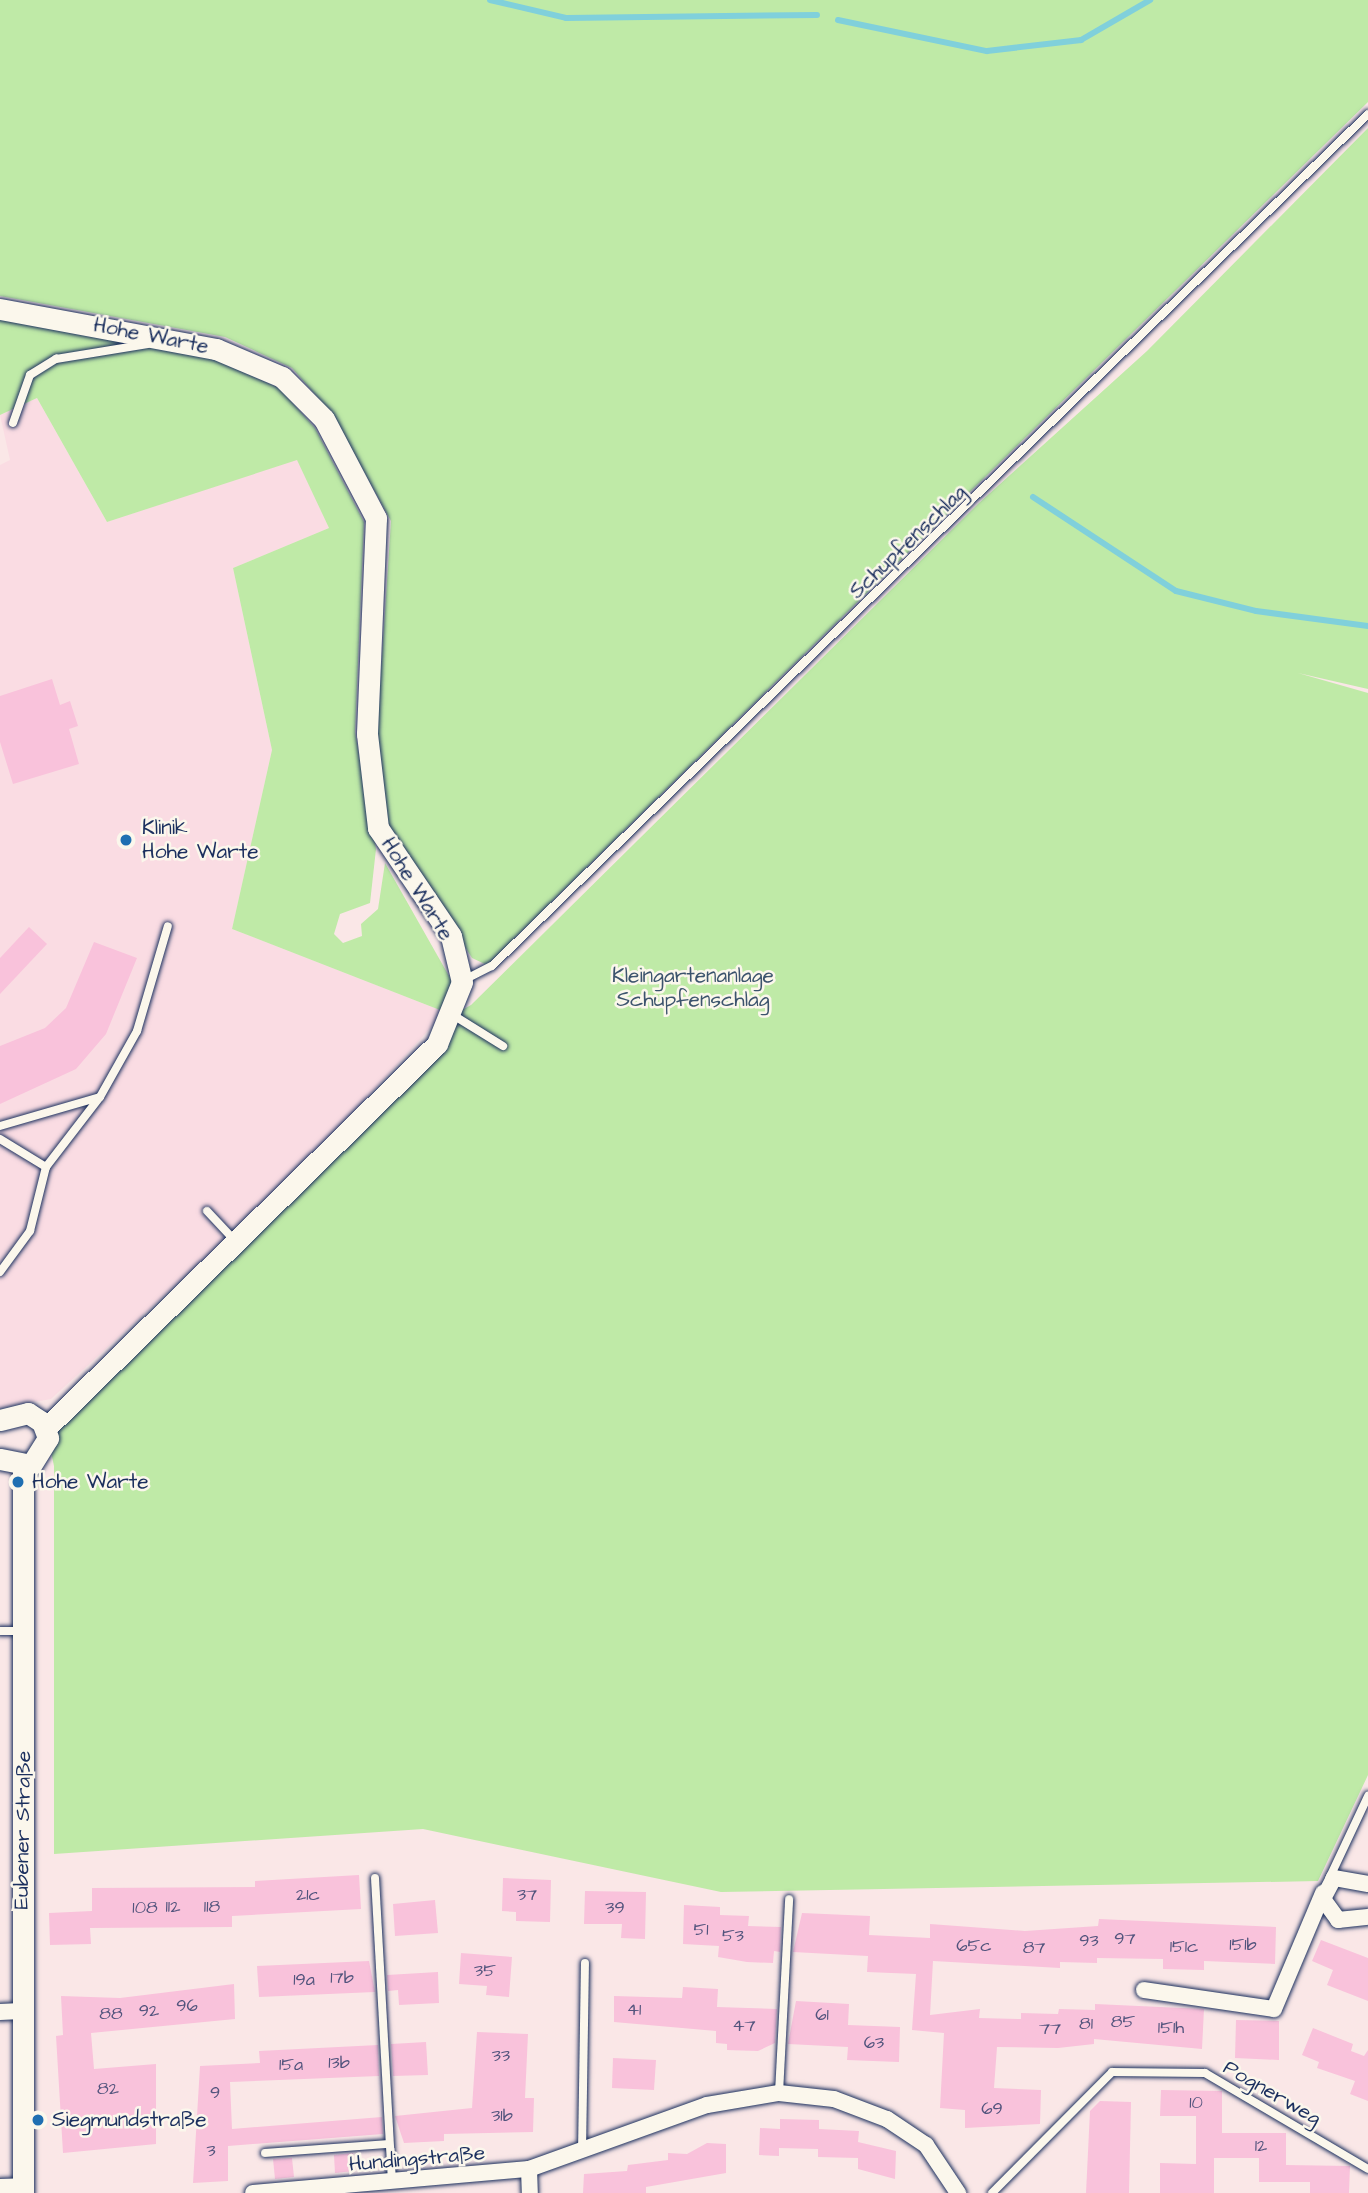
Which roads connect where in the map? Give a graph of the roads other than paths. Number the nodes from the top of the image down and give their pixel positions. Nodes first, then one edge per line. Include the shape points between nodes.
1 (1368, 114) edge
2 (0, 309) edge
3 (185, 340) junction
4 (13, 423) dead end
5 (168, 926) dead end
6 (462, 982) junction
7 (453, 1015) junction
8 (503, 1046) dead end
9 (100, 1097) junction
10 (0, 1126) edge
11 (0, 1139) edge
12 (46, 1167) junction
13 (207, 1211) dead end
14 (238, 1244) junction
15 (0, 1272) edge
16 (4, 1414) edge
17 (46, 1427) junction
18 (0, 1458) edge
19 (23, 1467) junction
20 (0, 1631) edge
21 (25, 1631) junction
22 (1368, 1796) edge
23 (375, 1878) dead end
24 (1368, 1884) edge
25 (1325, 1887) junction
26 (789, 1899) dead end
27 (1368, 1917) edge
28 (585, 1963) dead end
29 (1144, 1990) dead end
30 (10, 2012) edge
31 (779, 2092) junction
32 (389, 2144) junction
33 (582, 2152) junction
34 (265, 2153) dead end
35 (529, 2169) junction
36 (1368, 2169) edge
37 (392, 2184) junction
38 (0, 2187) edge
39 (23, 2190) edge
40 (253, 2193) edge
41 (530, 2193) edge
42 (958, 2193) edge
43 (992, 2193) edge

1 - 6 lane, Schupfenschlag via 492,966
2 - 3 street, Hohe Warte
3 - 4 lane via 56,359 30,376
3 - 6 street, Hohe Warte via 282,377 324,419 376,518 367,734 378,828 451,936
5 - 9 lane via 137,1031
6 - 7 street, Hohe Warte
7 - 8 lane
7 - 14 street, Hohe Warte via 438,1044
9 - 10 lane
9 - 12 lane
11 - 12 lane
12 - 15 lane via 30,1231
13 - 14 lane
14 - 17 street, Hohe Warte
16 - 17 street via 28,1412
17 - 19 street via 42,1456
18 - 19 street
19 - 21 street, Eubener Straße
20 - 21 lane
21 - 30 street, Eubener Straße
22 - 25 lane
23 - 32 lane
24 - 25 street via 1340,1876
25 - 27 street via 1325,1909 1338,1920
25 - 29 street via 1274,2008
26 - 31 lane
28 - 33 lane
30 - 39 street, Eubener Straße
31 - 33 street, Hundingstraße via 707,2105
31 - 42 street, Hundingstraße via 834,2099 887,2119 926,2145
32 - 34 lane
32 - 37 lane
33 - 35 street, Hundingstraße
35 - 37 street, Hundingstraße
35 - 41 street
36 - 43 lane, Pognerweg via 1205,2073 1112,2071
37 - 40 street, Hundingstraße
38 - 39 street

